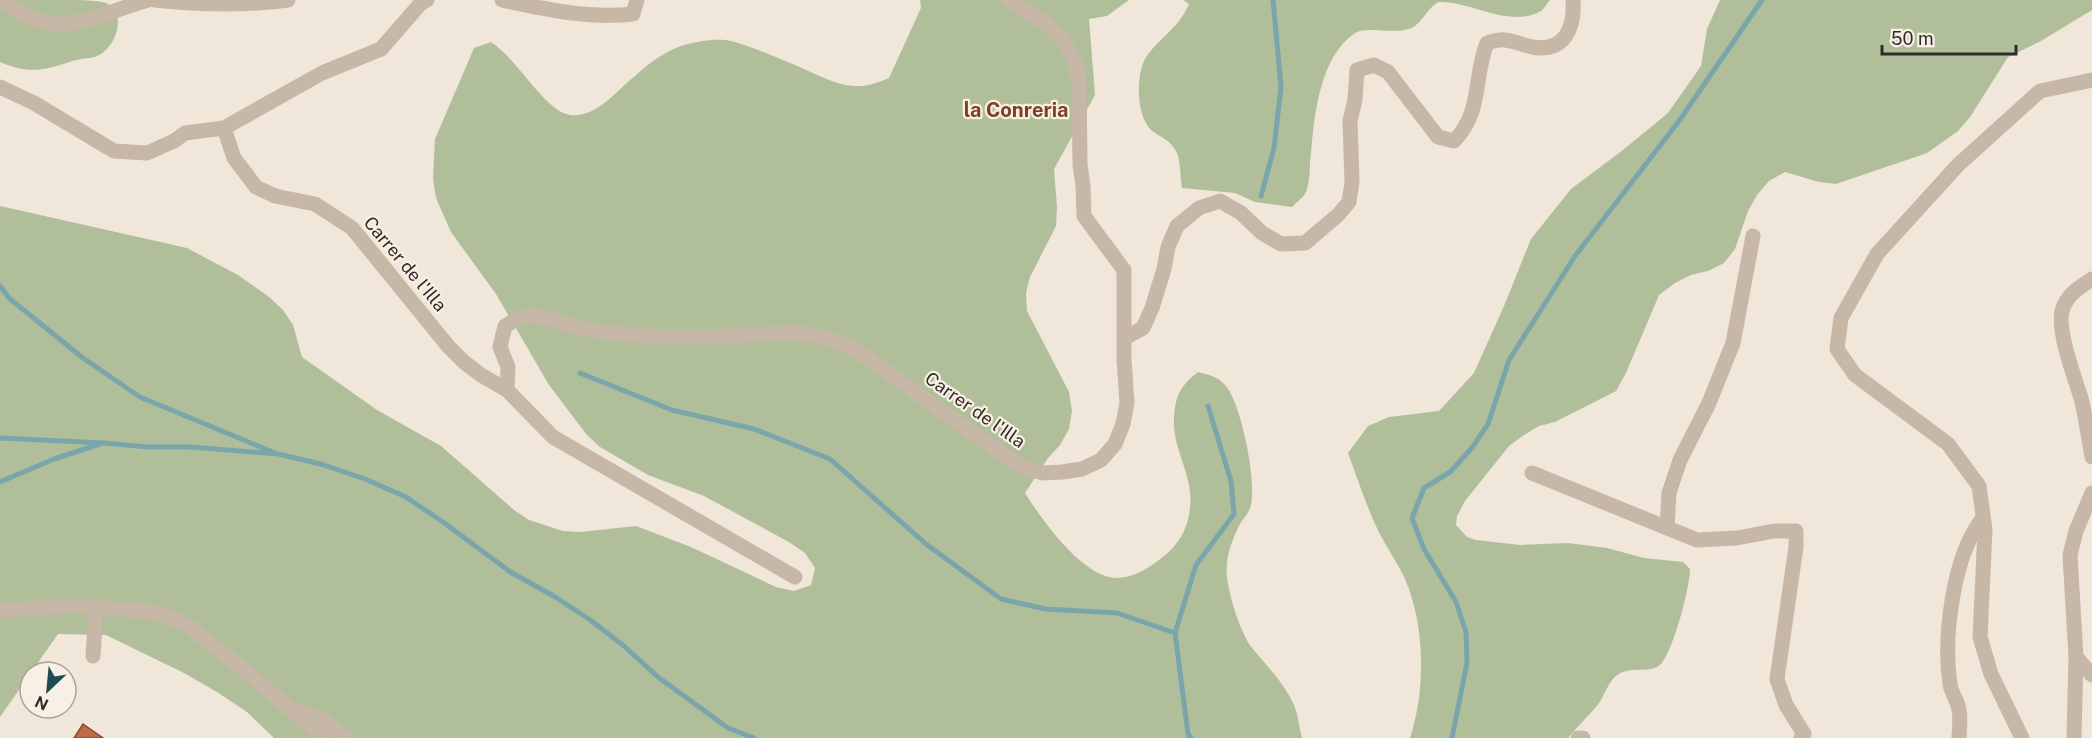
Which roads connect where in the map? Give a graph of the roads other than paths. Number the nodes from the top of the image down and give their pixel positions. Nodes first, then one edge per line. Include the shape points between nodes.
1 (1, 0) edge
2 (148, 0) edge
3 (155, 0) edge
4 (288, 0) edge
5 (428, 0) edge
6 (502, 0) edge
7 (637, 0) edge
8 (1008, 0) edge
9 (1573, 0) edge
10 (2092, 80) edge
11 (0, 87) edge
12 (224, 128) junction
13 (1753, 236) dead end
14 (2092, 279) edge
15 (1125, 338) junction
16 (507, 390) junction
17 (2092, 457) edge
18 (1532, 473) dead end
19 (2092, 493) edge
20 (1983, 518) junction
21 (1667, 528) junction
22 (795, 577) dead end
23 (96, 608) junction
24 (0, 610) edge
25 (93, 656) dead end
26 (2076, 657) junction
27 (2092, 675) edge
28 (284, 704) junction
29 (307, 738) edge
30 (324, 738) edge
31 (347, 738) edge
32 (1578, 738) edge
33 (1583, 738) edge
34 (1801, 738) edge
35 (1959, 738) edge
36 (2022, 738) edge
37 (2074, 738) edge

1 - 2 street via 36,19 56,24
3 - 4 street via 203,5
5 - 12 street via 381,49 322,73
6 - 7 street via 611,17 633,14
8 - 15 street, Carrer de l'Illa via 1046,23 1062,38 1073,57 1080,90 1084,216 1124,270
9 - 15 street via 1571,29 1562,41 1548,47 1503,40 1486,43 1471,117 1454,141 1438,137 1388,72 1374,65 1357,70 1350,121 1352,182 1349,202 1338,215 1305,243 1281,244 1220,201 1198,208 1177,226 1143,328
10 - 20 street via 2040,91 1958,165 1877,254 1841,318 1836,349 1855,375 1948,444 1979,486
11 - 12 street via 114,151 147,153 185,133
12 - 16 street, Carrer de l'Illa via 234,158 256,188 315,204 352,228 448,346 464,362
13 - 21 street via 1733,343 1680,460 1669,493
14 - 17 street via 2069,298 2061,317
15 - 16 street, Carrer de l'Illa via 1127,403 1115,444 1101,460 1082,469 1062,472 1042,473 1022,466 855,349 817,334 639,336 609,334 524,315 505,326 500,347 508,368
16 - 22 street, Carrer de l'Illa via 553,437
18 - 21 street
19 - 26 street via 2070,555
20 - 35 street via 1973,529 1953,589 1948,647 1950,686 1959,710
20 - 36 street via 1980,637 1992,674
21 - 34 street via 1697,540 1796,531 1777,679 1786,705 1804,734
23 - 24 street
23 - 25 street
23 - 28 street via 144,611 176,620
26 - 27 street
26 - 37 street
28 - 29 street
28 - 30 street
28 - 31 street via 322,720
32 - 33 street

